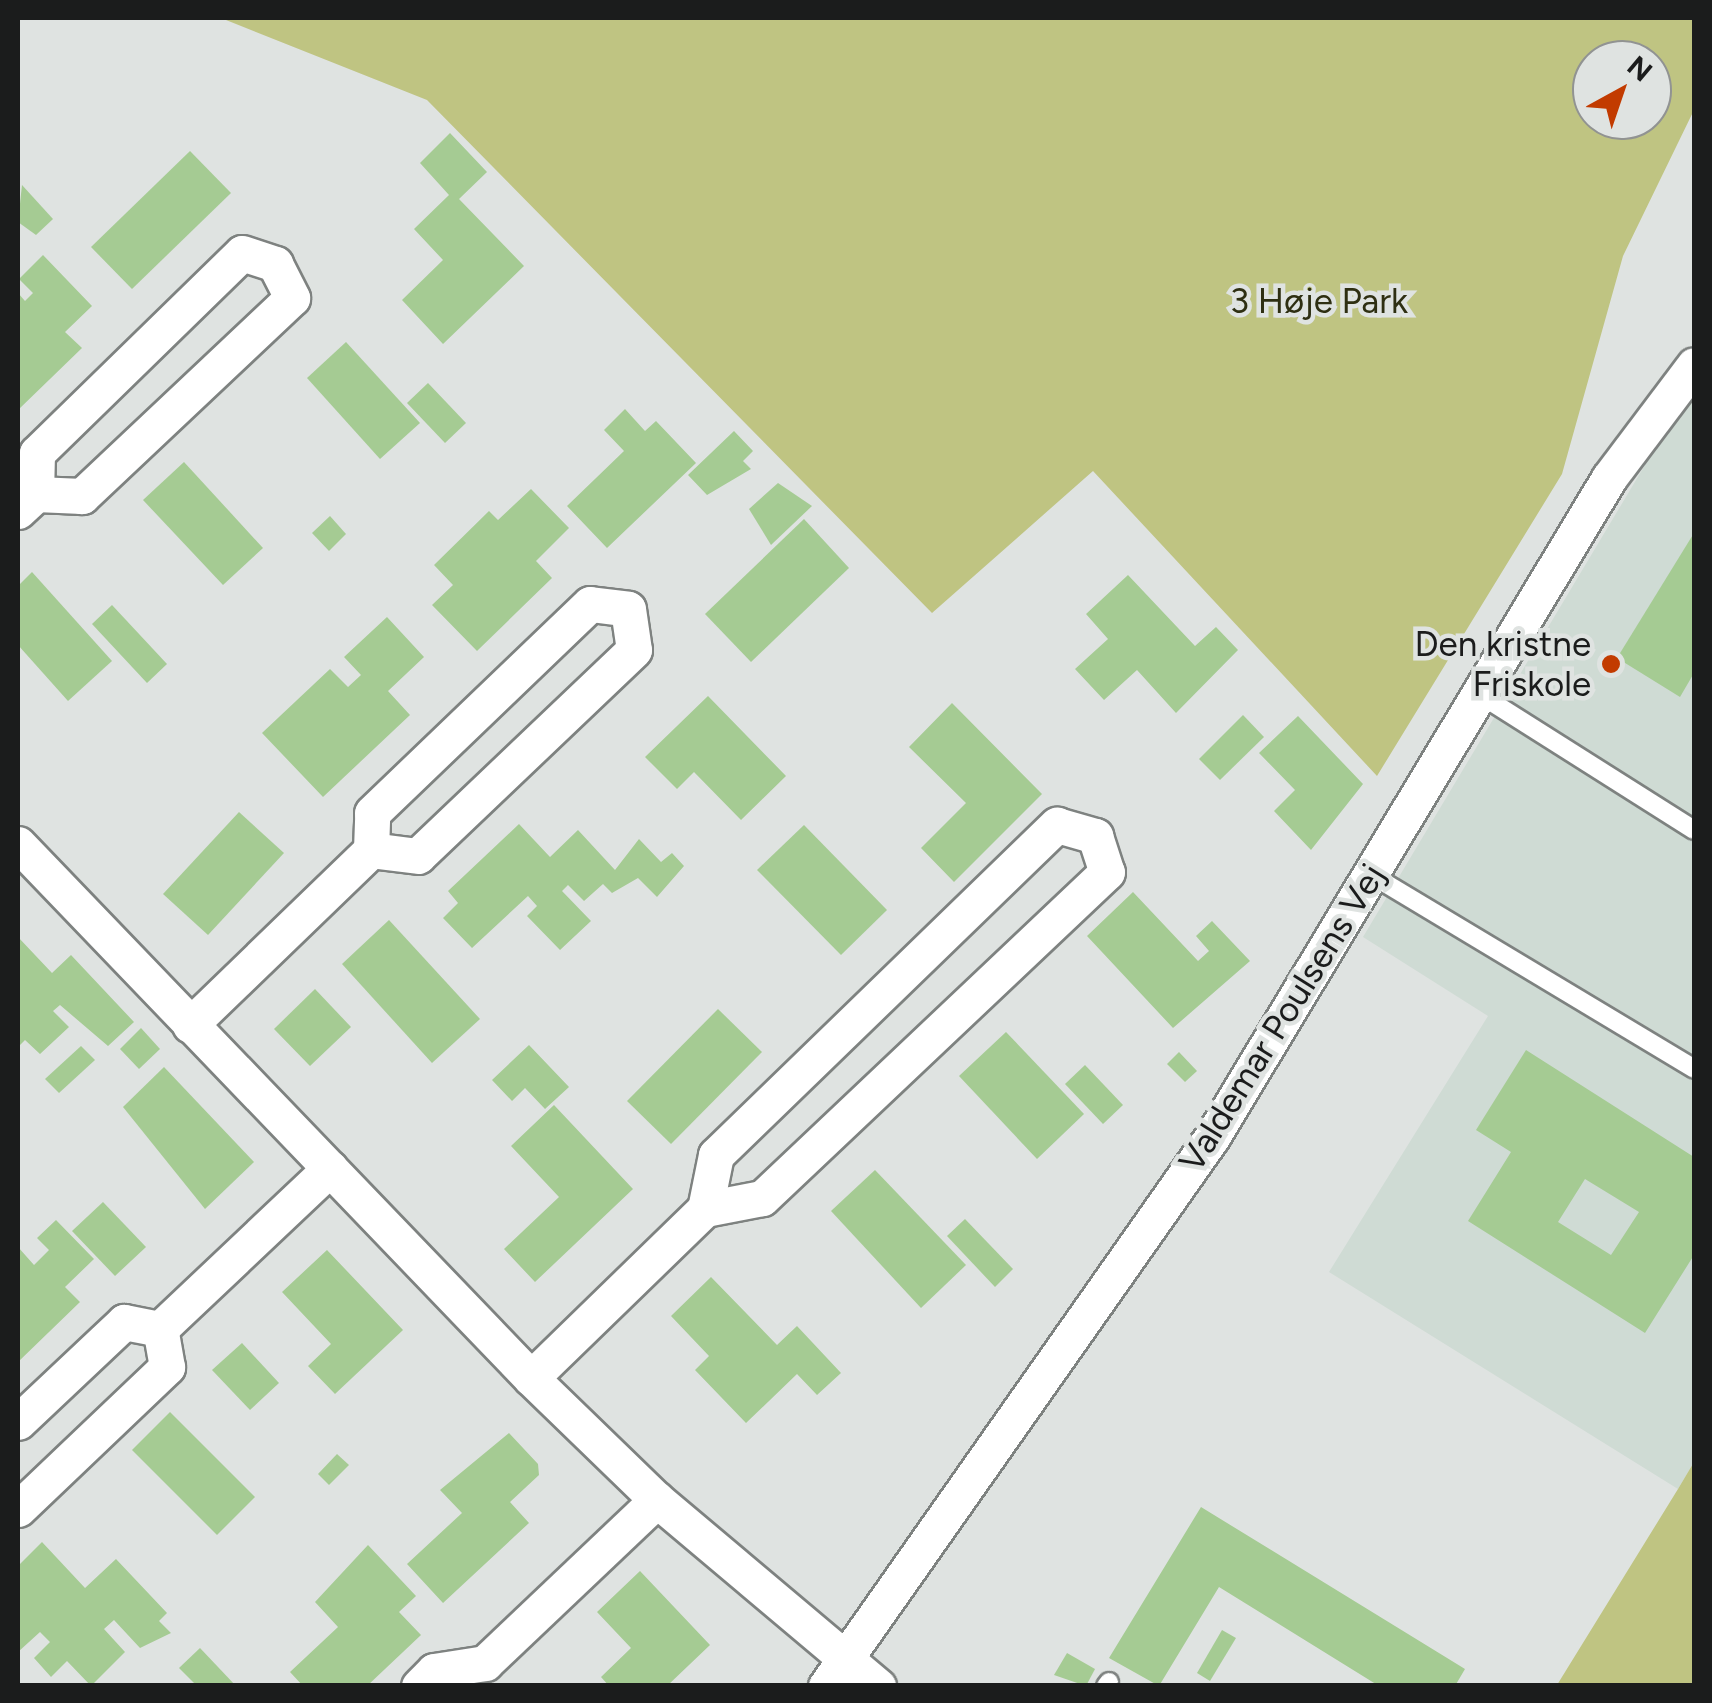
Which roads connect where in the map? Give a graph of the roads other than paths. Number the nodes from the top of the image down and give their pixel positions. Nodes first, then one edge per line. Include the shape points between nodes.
1 (1694, 365) edge
2 (27, 502) edge
3 (1478, 694) junction
4 (1694, 830) edge
5 (18, 844) edge
6 (371, 850) junction
7 (1370, 874) junction
8 (190, 1025) junction
9 (1694, 1068) edge
10 (330, 1168) junction
11 (705, 1209) junction
12 (160, 1329) junction
13 (531, 1378) junction
14 (18, 1422) edge
15 (657, 1500) junction
16 (18, 1509) edge
17 (483, 1674) edge
18 (835, 1674) edge
19 (419, 1686) edge
20 (878, 1686) edge

1 - 3 street, Valdemar Poulsens Vej via 1609,478
2 - 2 street via 37,454 242,254 275,264 292,298 82,496
3 - 4 lane
3 - 7 street, Valdemar Poulsens Vej
5 - 8 street
6 - 6 street via 418,856 634,650 628,608 590,604 372,813
6 - 8 street
7 - 9 lane
7 - 18 street, Valdemar Poulsens Vej via 1212,1137
8 - 10 street
10 - 12 street
10 - 13 street
11 - 11 street via 716,1154 1057,825 1095,836 1107,872 762,1198
11 - 13 street
12 - 14 street via 124,1322
12 - 16 street via 167,1367
13 - 15 street
15 - 17 street
15 - 18 street
17 - 19 street via 434,1671
18 - 20 street

